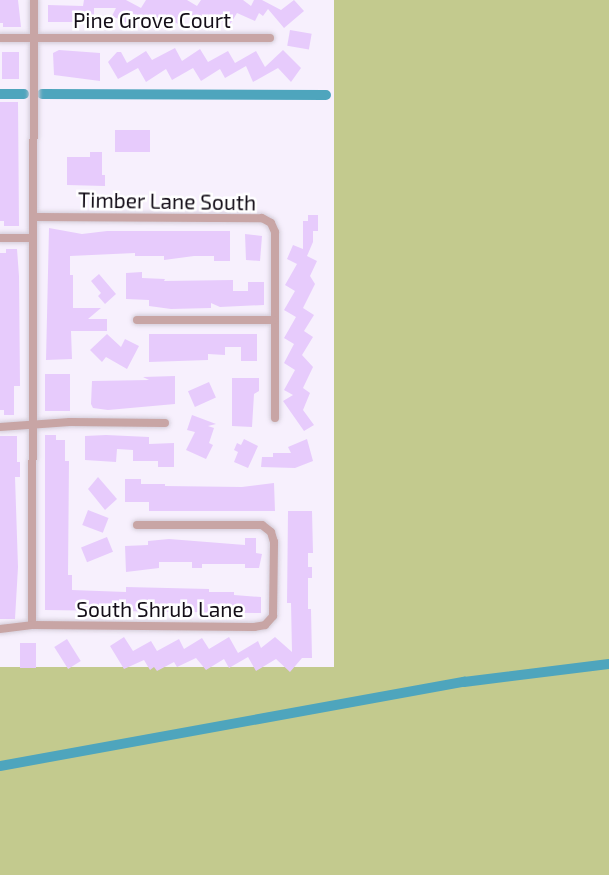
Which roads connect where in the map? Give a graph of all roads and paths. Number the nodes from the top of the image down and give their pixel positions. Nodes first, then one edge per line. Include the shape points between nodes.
1 (34, 0) edge
2 (34, 37) junction
3 (0, 38) edge
4 (270, 38) dead end
5 (34, 217) junction
6 (0, 238) edge
7 (33, 238) junction
8 (137, 320) dead end
9 (274, 320) junction
10 (275, 418) dead end
11 (165, 423) dead end
12 (0, 426) edge
13 (33, 426) junction
14 (137, 524) dead end
15 (32, 625) junction
16 (0, 629) edge

1 - 2 street
2 - 3 street, Pine Grove Court
2 - 4 street, Pine Grove Court
2 - 5 street
5 - 7 street
5 - 9 street, Timber Lane South via 262,218 275,232
6 - 7 street
7 - 13 street
8 - 9 street
9 - 10 street, Timber Lane South
11 - 13 street
12 - 13 street
13 - 15 street
14 - 15 street, South Shrub Lane via 262,525 274,542 273,616 265,625 254,626
15 - 16 street

